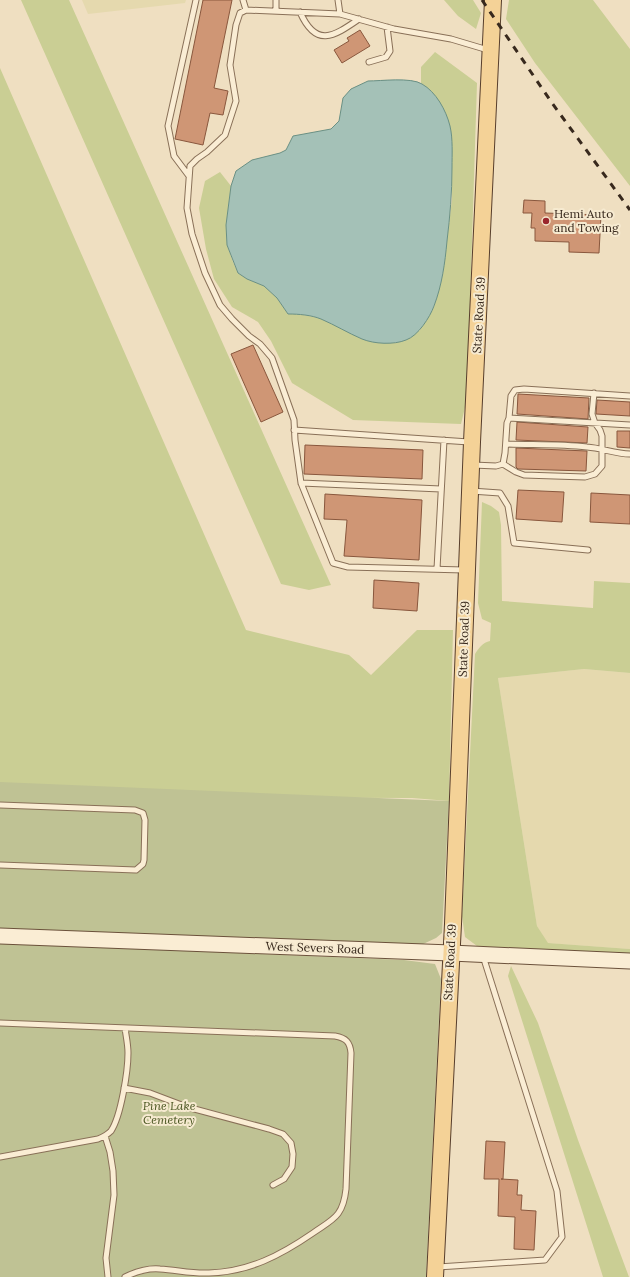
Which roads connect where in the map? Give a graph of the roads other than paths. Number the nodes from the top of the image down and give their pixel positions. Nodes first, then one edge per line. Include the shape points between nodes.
1 (196, 0) edge
2 (243, 0) edge
3 (276, 0) edge
4 (338, 0) edge
5 (493, 0) edge
6 (246, 10) junction
7 (276, 11) junction
8 (300, 12) junction
9 (340, 14) junction
10 (359, 19) junction
11 (387, 27) junction
12 (491, 51) junction
13 (369, 62) dead end
14 (189, 176) junction
15 (594, 393) junction
16 (630, 396) edge
17 (509, 418) junction
18 (595, 423) junction
19 (630, 425) edge
20 (294, 430) junction
21 (444, 440) junction
22 (472, 442) junction
23 (506, 444) junction
24 (602, 449) junction
25 (630, 454) edge
26 (503, 464) junction
27 (472, 465) junction
28 (301, 484) junction
29 (441, 489) junction
30 (470, 491) junction
31 (588, 550) dead end
32 (437, 569) junction
33 (467, 570) junction
34 (0, 805) edge
35 (0, 865) edge
36 (0, 936) edge
37 (450, 953) junction
38 (482, 955) junction
39 (630, 961) edge
40 (0, 1022) edge
41 (126, 1028) junction
42 (124, 1088) junction
43 (105, 1136) junction
44 (0, 1157) edge
45 (273, 1185) dead end
46 (435, 1272) edge
47 (108, 1277) edge
48 (125, 1277) edge

1 - 14 lane via 168,126 174,156
2 - 6 lane
3 - 7 lane
4 - 9 lane
5 - 12 main road, State Road 39
6 - 7 lane
6 - 14 lane via 240,13 236,25 230,65 236,101 225,135 190,166
7 - 8 lane
8 - 9 lane
8 - 10 lane via 306,25 319,36 340,33
9 - 10 lane
10 - 11 lane
11 - 12 lane via 451,39
11 - 13 lane via 390,51 386,57
12 - 22 main road, State Road 39
14 - 20 lane via 187,208 192,234 205,273 220,305 272,358 294,420
15 - 16 lane
15 - 17 lane via 515,390 511,396
15 - 18 lane via 592,414
17 - 18 lane
17 - 23 lane
18 - 19 lane
18 - 24 lane via 602,436
20 - 21 lane
20 - 28 lane
21 - 22 lane
21 - 29 lane
22 - 27 main road, State Road 39
23 - 24 lane
23 - 26 lane
24 - 25 lane via 616,454
24 - 26 lane via 602,466 595,474 585,477 524,475
26 - 27 lane
27 - 30 main road, State Road 39
28 - 29 lane
28 - 32 lane via 333,563 348,567
29 - 32 lane
30 - 31 lane via 500,493 508,506 514,543
30 - 33 main road, State Road 39
32 - 33 lane
33 - 37 main road, State Road 39
34 - 35 lane via 135,810 143,813 146,820 144,860 136,870
36 - 37 street, West Severs Road
37 - 38 street, West Severs Road
37 - 46 main road, State Road 39
38 - 39 street, West Severs Road
38 - 46 lane via 557,1191 562,1237 545,1260
40 - 41 lane
41 - 42 lane via 128,1052
41 - 48 lane via 335,1036 348,1041 351,1053 345,1195 342,1210 336,1217 300,1242 253,1266 209,1274 159,1268
42 - 43 lane via 116,1121
42 - 45 lane via 150,1093 187,1107 283,1134 291,1143 292,1167 284,1179
43 - 44 lane
43 - 47 lane via 113,1172 113,1201 106,1258

